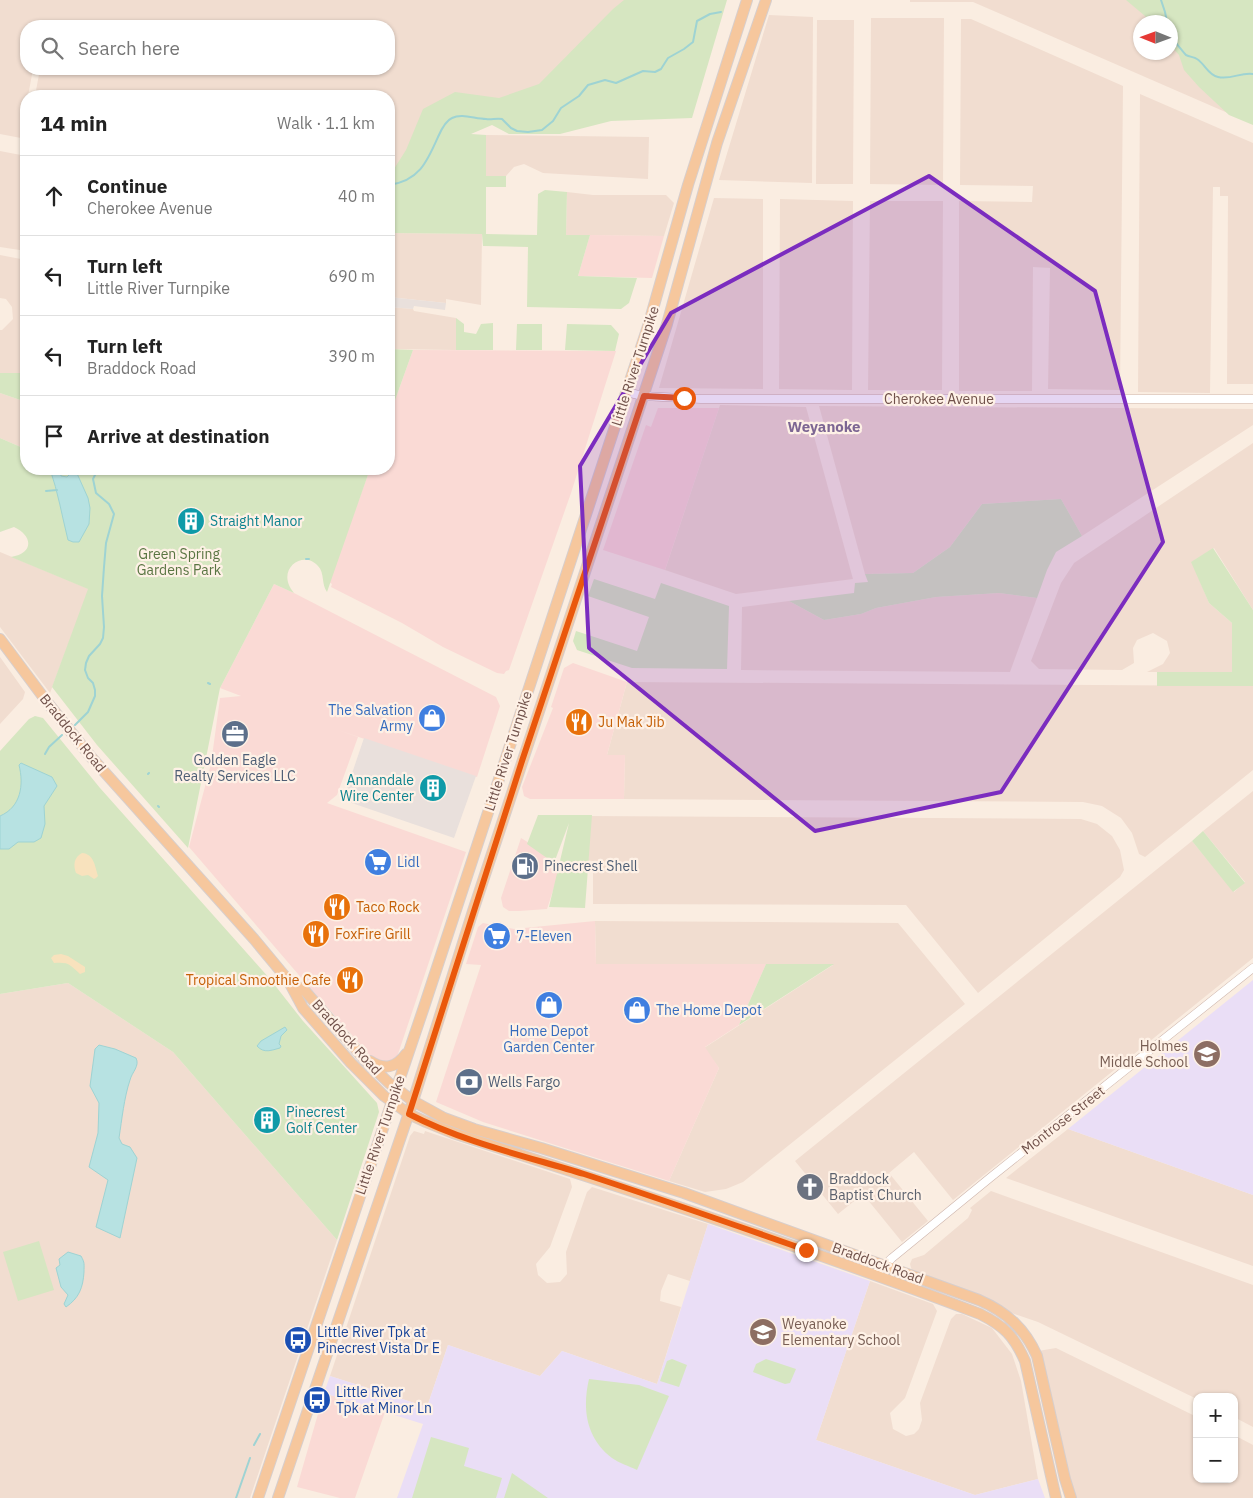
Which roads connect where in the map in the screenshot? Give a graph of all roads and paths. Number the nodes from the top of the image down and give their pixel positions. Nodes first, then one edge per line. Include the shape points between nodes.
1 (747, 0) edge
2 (766, 0) edge
3 (626, 392) junction
4 (644, 396) junction
5 (1253, 399) edge
6 (0, 639) edge
7 (1253, 968) edge
8 (288, 980) junction
9 (410, 1046) junction
10 (361, 1055) junction
11 (396, 1088) junction
12 (391, 1101) junction
13 (413, 1101) junction
14 (409, 1114) junction
15 (884, 1265) junction
16 (874, 1275) junction
17 (258, 1498) edge
18 (278, 1498) edge
19 (1056, 1498) edge
20 (1072, 1498) edge

1 - 3 main road, Little River Turnpike
2 - 4 main road, Little River Turnpike via 717,143 668,324
3 - 4 street, Cherokee Avenue
3 - 9 main road, Little River Turnpike
4 - 5 street, Cherokee Avenue via 701,399
4 - 13 main road, Little River Turnpike
6 - 8 main road, Braddock Road via 91,757
7 - 15 street, Montrose Street
8 - 10 main road, Braddock Road via 305,990
8 - 12 main road, Braddock Road via 308,1014 351,1063
9 - 10 main road via 400,1062 392,1066 375,1065
9 - 11 main road, Little River Turnpike
10 - 11 main road, Braddock Road
11 - 12 main road, Little River Turnpike
11 - 13 main road, Braddock Road
12 - 14 main road, Braddock Road
12 - 17 main road, Little River Turnpike
13 - 14 main road, Little River Turnpike
13 - 15 main road, Braddock Road via 458,1124 684,1193
14 - 16 main road, Braddock Road via 454,1133 700,1213
14 - 18 main road, Little River Turnpike
15 - 16 street, Montrose Street
15 - 20 main road, Braddock Road via 992,1306 1021,1328 1041,1369
16 - 19 main road, Braddock Road via 980,1314 1001,1326 1017,1343 1029,1375

